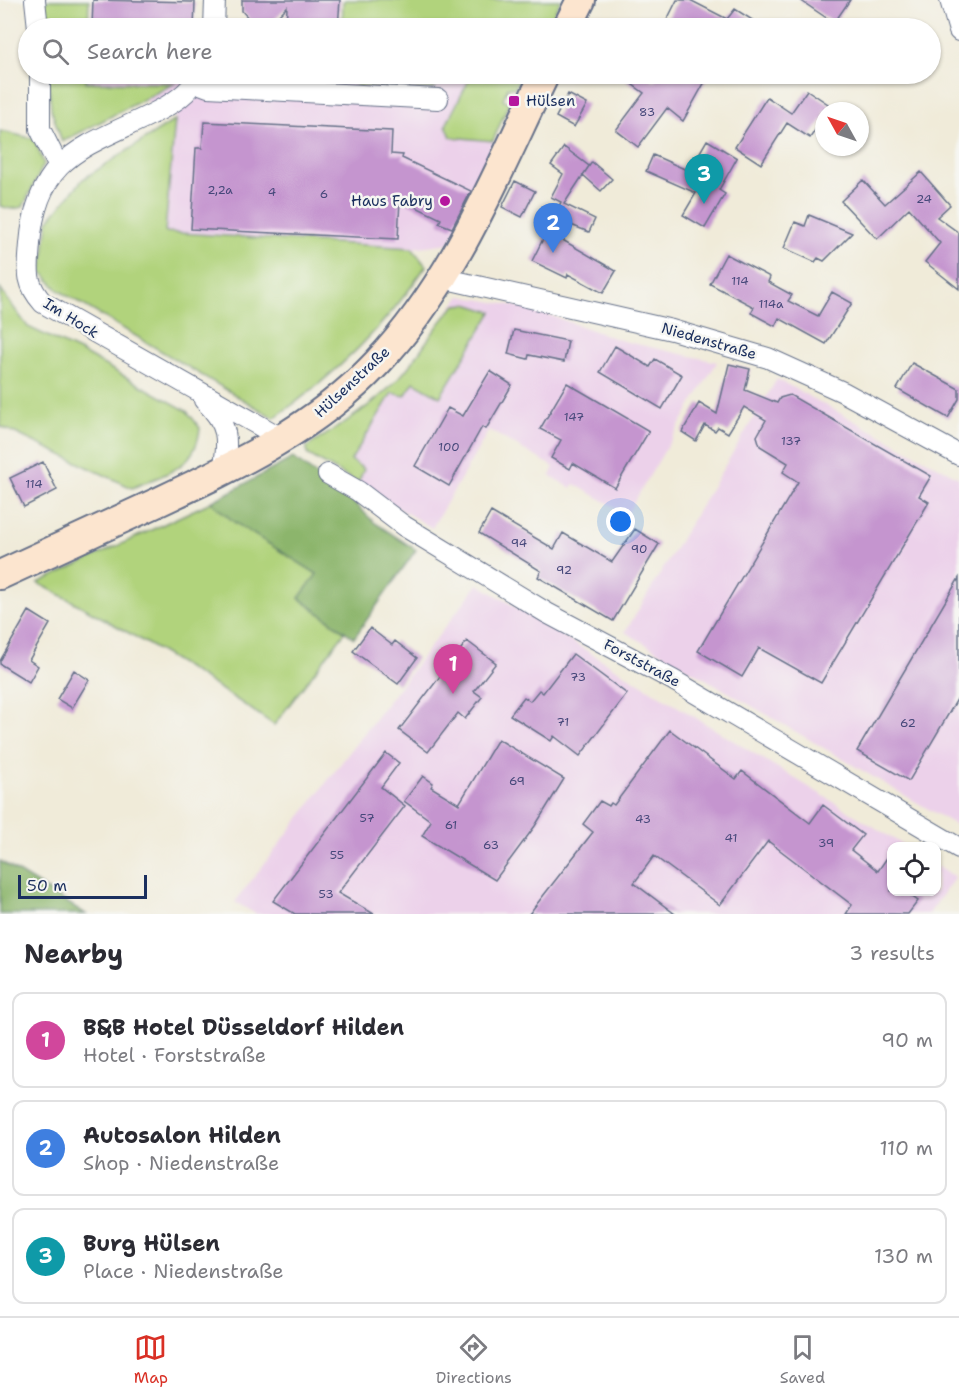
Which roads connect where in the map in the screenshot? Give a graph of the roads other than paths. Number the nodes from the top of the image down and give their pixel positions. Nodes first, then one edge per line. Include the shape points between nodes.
1 (35, 0) edge
2 (215, 0) edge
3 (581, 0) edge
4 (950, 0) edge
5 (37, 18) edge
6 (214, 18) edge
7 (572, 18) edge
8 (959, 31) edge
9 (40, 84) edge
10 (193, 84) edge
11 (205, 84) edge
12 (540, 84) edge
13 (438, 99) dead end
14 (58, 165) junction
15 (442, 278) junction
16 (196, 392) junction
17 (283, 440) junction
18 (959, 455) edge
19 (223, 472) junction
20 (328, 474) dead end
21 (0, 575) edge
22 (959, 848) edge

1 - 5 street
2 - 6 street
3 - 7 main road
4 - 8 street
9 - 14 street via 40,129
10 - 14 street, Im Hock via 182,97
11 - 13 street, Im Hock
12 - 15 main road, Hülsenstraße via 481,208
14 - 16 street, Im Hock via 40,194 32,222 28,275 32,291 43,303
15 - 17 main road, Hülsenstraße via 378,363 329,407
15 - 18 street, Niedenstraße via 659,327 768,358 843,392
16 - 17 street, Im Hock
16 - 19 street, Im Hock via 215,410 227,431
17 - 19 main road, Hülsenstraße
19 - 21 main road, Hülsenstraße
20 - 22 street, Forststraße via 404,526 538,607 673,680

